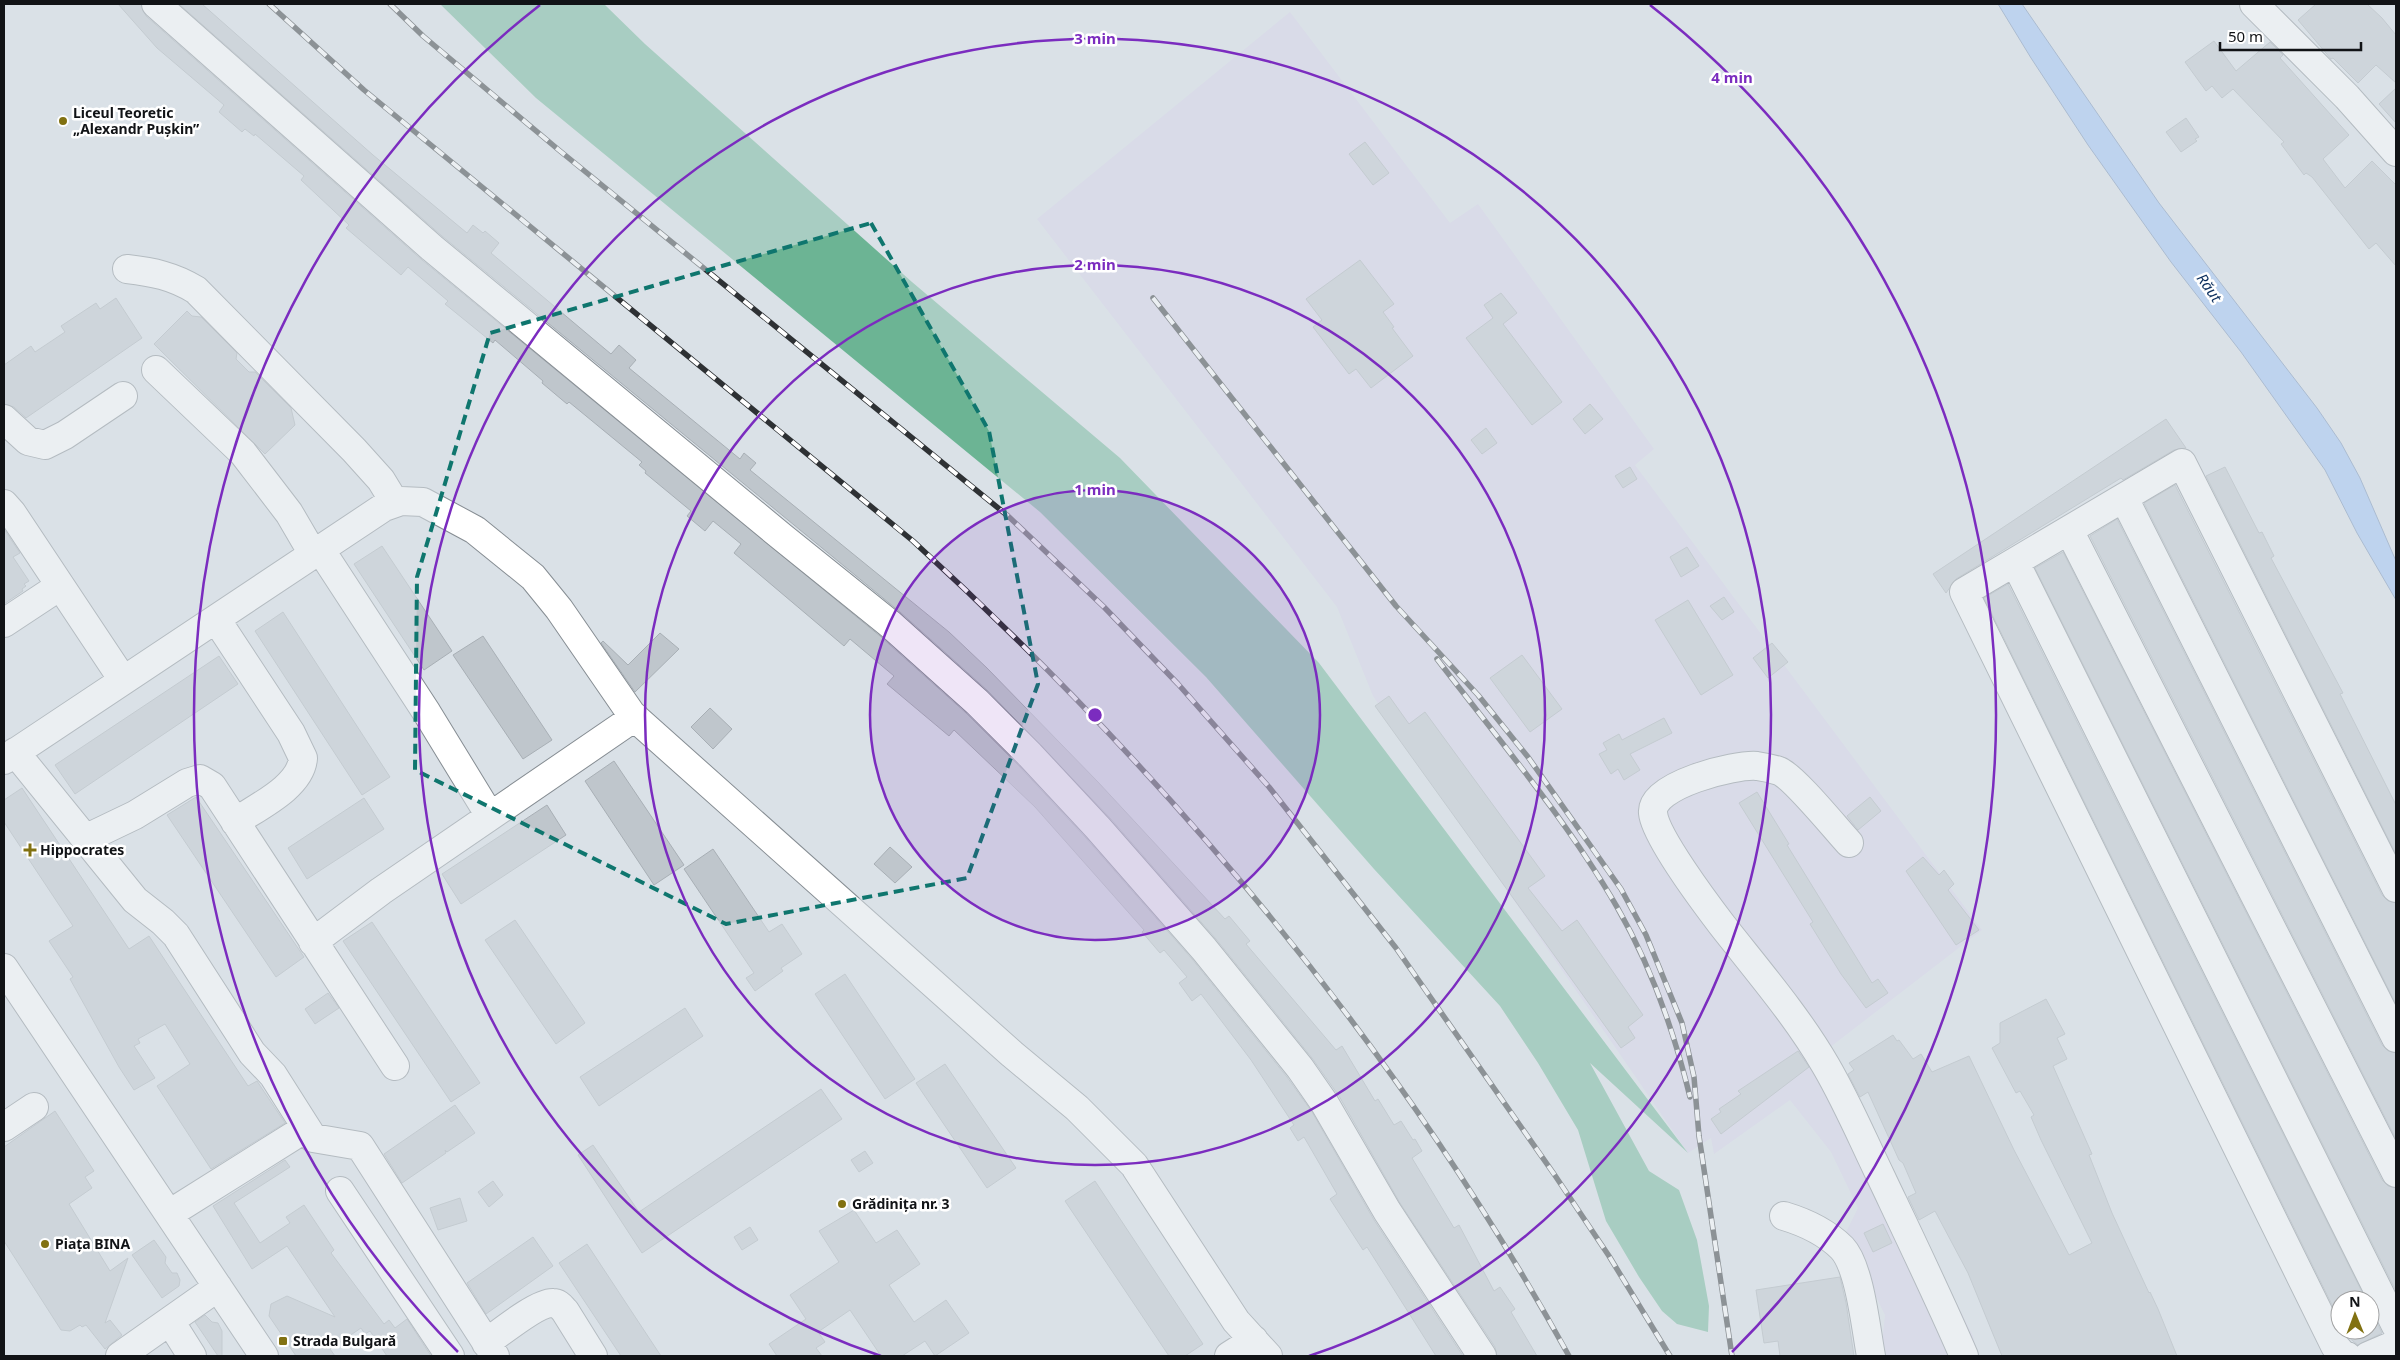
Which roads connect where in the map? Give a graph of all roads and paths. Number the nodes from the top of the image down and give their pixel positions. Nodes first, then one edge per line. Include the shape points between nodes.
1 (156, 4) edge
2 (2254, 4) edge
3 (2396, 152) edge
4 (127, 269) dead end
5 (156, 370) dead end
6 (123, 396) dead end
7 (4, 419) edge
8 (2124, 498) junction
9 (394, 503) junction
10 (4, 504) edge
11 (2069, 530) junction
12 (316, 552) junction
13 (2015, 562) junction
14 (60, 586) junction
15 (216, 619) junction
16 (4, 623) edge
17 (123, 680) junction
18 (634, 717) junction
19 (9, 756) edge
20 (490, 816) junction
21 (235, 822) junction
22 (87, 838) junction
23 (1849, 843) dead end
24 (2396, 888) edge
25 (313, 942) junction
26 (4, 968) edge
27 (2396, 1038) edge
28 (395, 1066) dead end
29 (34, 1107) dead end
30 (4, 1127) edge
31 (306, 1128) junction
32 (2396, 1174) edge
33 (340, 1191) dead end
34 (169, 1214) junction
35 (1784, 1216) dead end
36 (218, 1287) junction
37 (170, 1320) junction
38 (2396, 1326) edge
39 (2396, 1344) edge
40 (1261, 1348) edge
41 (491, 1349) edge
42 (185, 1354) edge
43 (120, 1356) edge
44 (264, 1356) edge
45 (450, 1356) edge
46 (593, 1356) edge
47 (1229, 1356) edge
48 (1482, 1356) edge
49 (1871, 1356) edge
50 (1964, 1356) edge
51 (2347, 1356) edge
52 (2368, 1356) edge

1 - 48 street via 432,248 890,624 1030,755 1204,949 1300,1068 1325,1104 1387,1211
2 - 3 street via 2347,97
4 - 9 street via 159,273 196,290 354,450 381,480
5 - 12 street via 243,453
6 - 7 street via 45,445 28,441
8 - 11 street
8 - 24 street via 2182,463
8 - 27 street
9 - 12 street
9 - 18 street via 423,502 475,530 533,577 559,608
10 - 14 street
11 - 13 street
11 - 32 street
12 - 15 street
12 - 20 street via 427,713
13 - 38 street
13 - 51 street via 1964,592 2335,1346
14 - 16 street
14 - 17 street
15 - 17 street
15 - 21 street via 291,733 303,758 297,777 289,785
17 - 19 street
18 - 20 street
18 - 40 street via 1104,1134 1134,1165 1230,1313
19 - 22 street
20 - 25 street
21 - 22 street via 212,786 200,780 187,783 135,815
21 - 25 street
22 - 31 street via 135,900 176,935 252,1053 273,1075
23 - 50 street via 1781,772 1756,766 1713,773 1677,785 1653,805 1652,815 1662,836 1690,881 1803,1030 1826,1067
25 - 28 street
26 - 34 street
29 - 30 street
31 - 34 street
31 - 41 street via 316,1140 360,1146
33 - 45 street
34 - 36 street
35 - 49 street via 1801,1221 1842,1248 1855,1272
36 - 37 street
36 - 44 street
37 - 42 street
37 - 43 street
39 - 52 street
40 - 47 street
41 - 46 street via 541,1306 554,1303 560,1305

